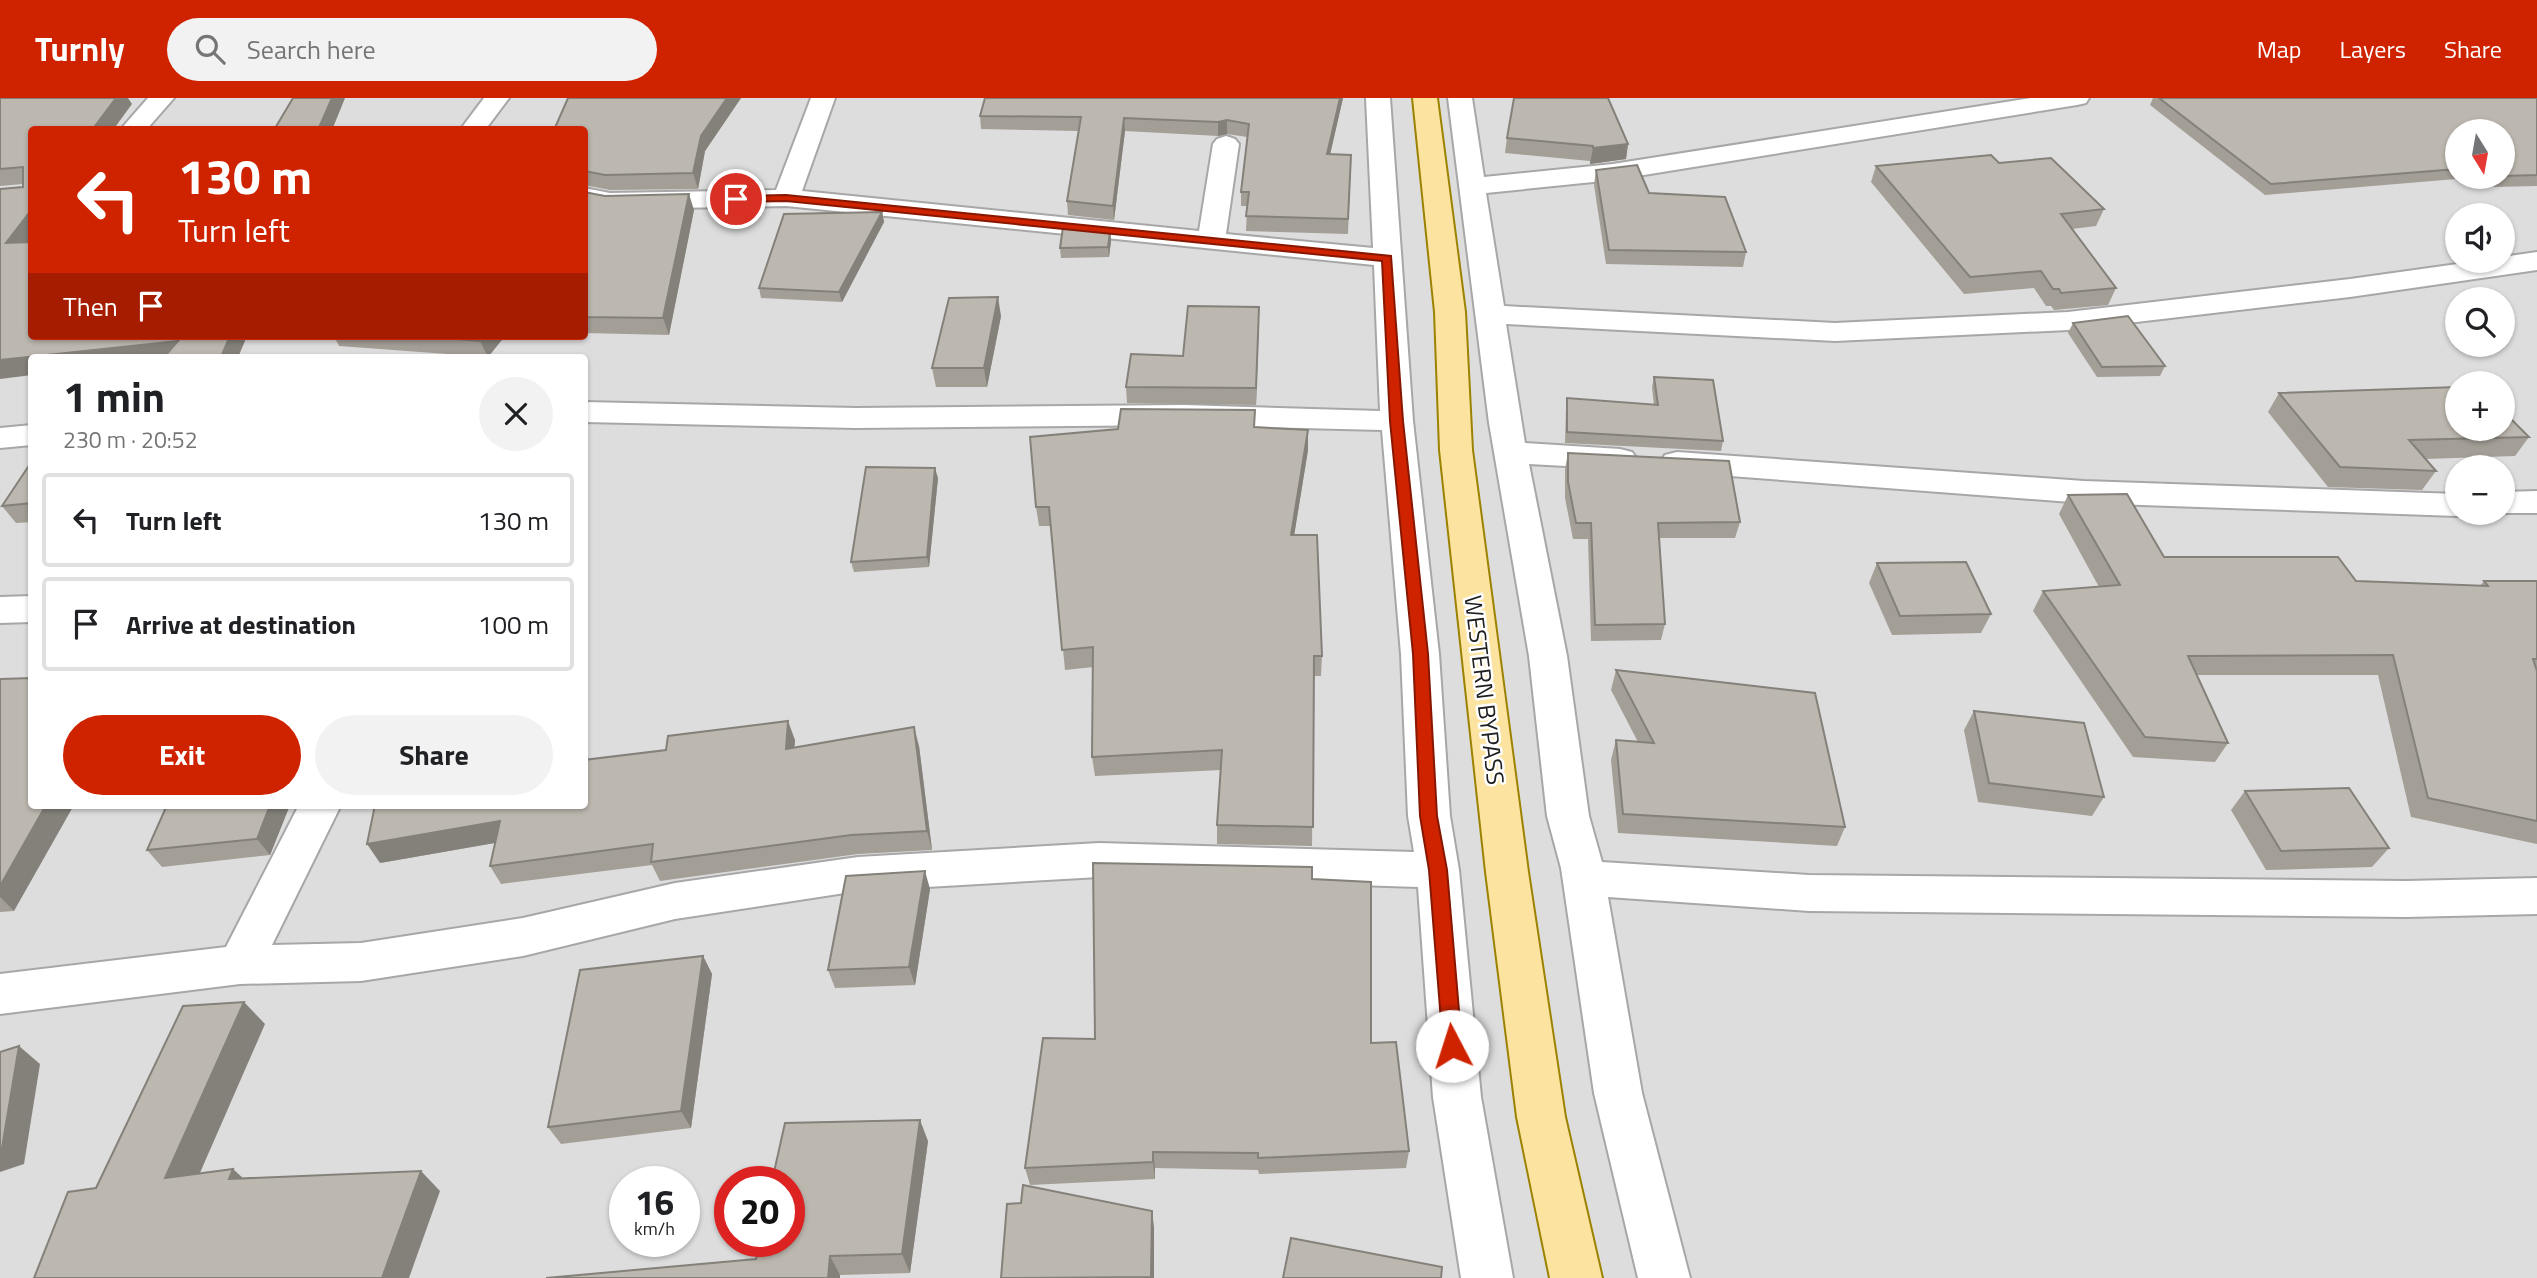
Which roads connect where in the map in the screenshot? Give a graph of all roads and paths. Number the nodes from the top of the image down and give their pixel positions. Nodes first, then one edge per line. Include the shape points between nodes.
1 (162, 98) edge
2 (498, 98) edge
3 (823, 98) edge
4 (1378, 98) edge
5 (1425, 98) edge
6 (1460, 98) edge
7 (2077, 98) edge
8 (2030, 101) edge
9 (136, 126) edge
10 (475, 126) edge
11 (1226, 144) edge
12 (1472, 186) junction
13 (588, 198) edge
14 (786, 198) junction
15 (1210, 242) junction
16 (1387, 258) junction
17 (2537, 261) edge
18 (1489, 314) junction
19 (588, 412) edge
20 (1397, 421) junction
21 (28, 435) edge
22 (0, 438) edge
23 (1511, 453) junction
24 (2537, 502) edge
25 (2515, 503) edge
26 (2445, 505) edge
27 (28, 608) edge
28 (0, 610) edge
29 (318, 809) edge
30 (1438, 870) junction
31 (1583, 878) junction
32 (2537, 896) edge
33 (240, 965) junction
34 (0, 994) edge
35 (1487, 1278) edge
36 (1576, 1278) edge
37 (1664, 1278) edge

1 - 9 street
2 - 10 street
3 - 14 street
4 - 16 street
5 - 36 main road, WESTERN BYPASS via 1450,312 1456,450 1506,859 1541,1117
6 - 12 street
7 - 8 street
8 - 12 street via 1613,172
11 - 15 street
12 - 18 street
13 - 14 street
14 - 15 street
15 - 16 street
16 - 20 street
17 - 18 street via 2068,321 1835,332
18 - 23 street
19 - 20 street via 856,418 1184,415
20 - 30 street via 1420,654 1429,816
21 - 22 street
23 - 26 street via 1740,465 2084,492
23 - 31 street via 1548,656 1568,816
24 - 25 street
27 - 28 street
29 - 33 street
30 - 33 street via 1099,860 858,874 675,901 523,937 374,960
30 - 35 street via 1457,1097
31 - 32 street via 1809,892 2406,899
31 - 37 street via 1618,1093
33 - 34 street

